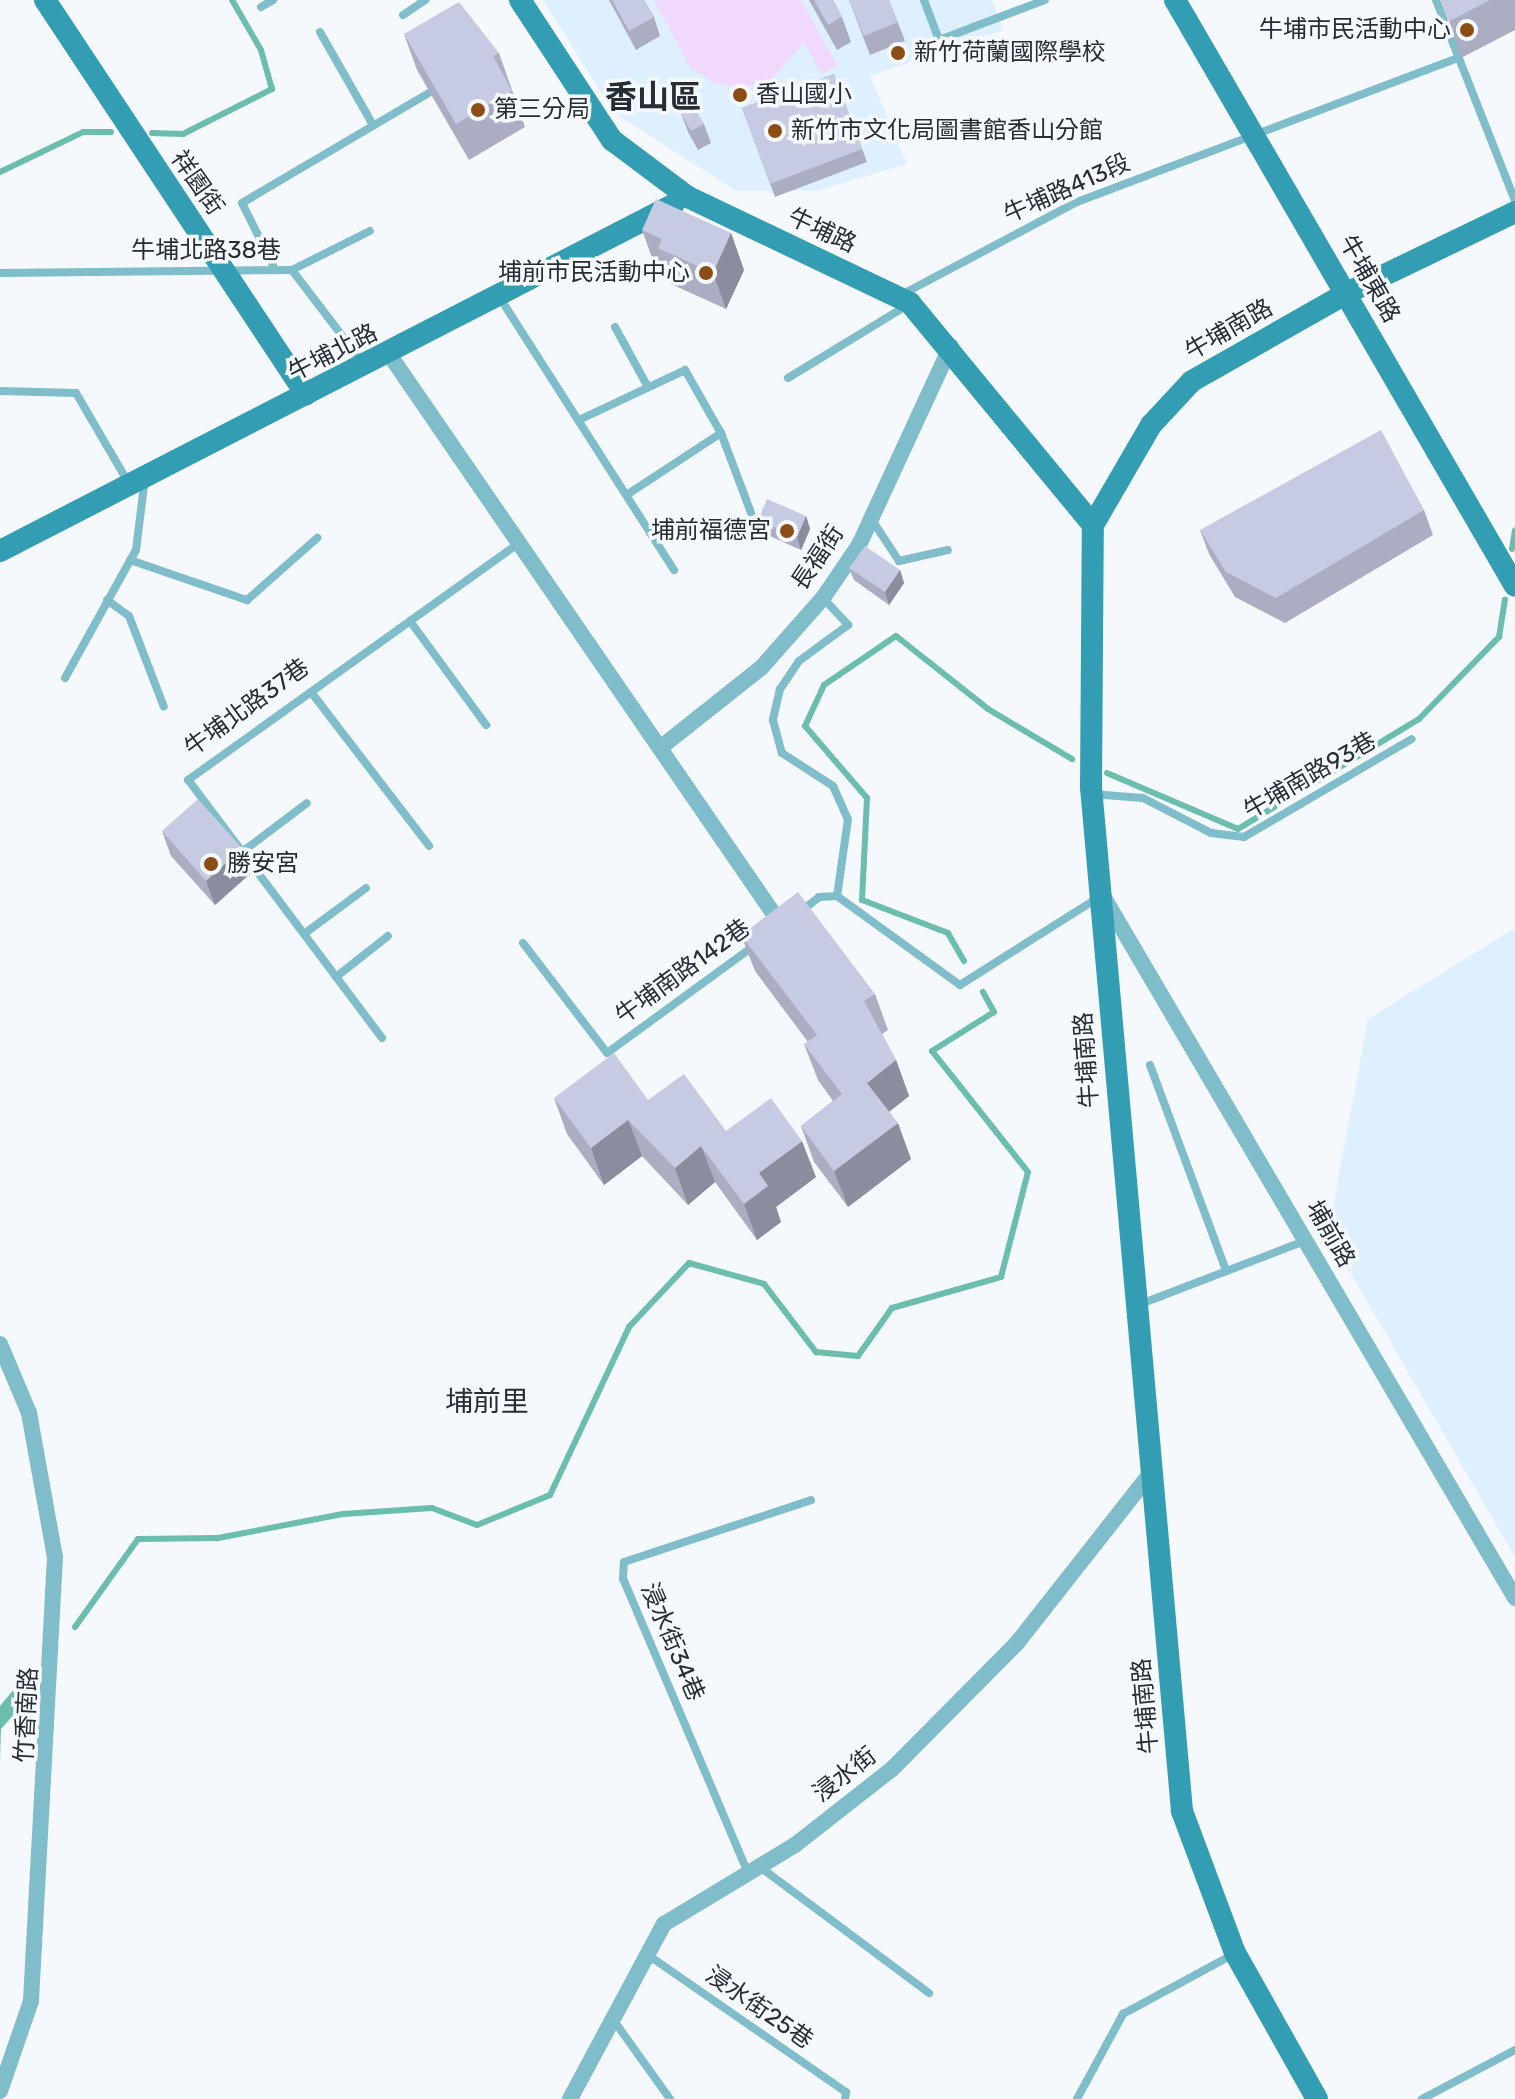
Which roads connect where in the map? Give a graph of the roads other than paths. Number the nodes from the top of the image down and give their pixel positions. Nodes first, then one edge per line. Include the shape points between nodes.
1 (45, 0) edge
2 (273, 0) edge
3 (425, 0) edge
4 (520, 0) edge
5 (924, 0) edge
6 (1045, 0) edge
7 (1175, 0) edge
8 (1436, 0) edge
9 (261, 7) dead end
10 (403, 15) dead end
11 (320, 32) dead end
12 (1456, 59) junction
13 (429, 93) edge
14 (373, 125) junction
15 (1257, 133) junction
16 (688, 197) junction
17 (1515, 201) edge
18 (1515, 212) edge
19 (370, 231) dead end
20 (273, 265) junction
21 (227, 270) junction
22 (292, 270) junction
23 (0, 273) edge
24 (1347, 293) junction
25 (500, 298) junction
26 (905, 299) junction
27 (615, 327) dead end
28 (951, 346) junction
29 (389, 354) junction
30 (365, 366) junction
31 (788, 378) dead end
32 (648, 387) junction
33 (0, 391) edge
34 (306, 395) junction
35 (581, 419) junction
36 (721, 433) junction
37 (138, 482) junction
38 (628, 494) junction
39 (751, 513) dead end
40 (871, 518) junction
41 (1093, 525) junction
42 (317, 538) dead end
43 (519, 543) junction
44 (948, 550) dead end
45 (0, 551) edge
46 (130, 560) junction
47 (674, 570) dead end
48 (1515, 586) edge
49 (823, 598) junction
50 (107, 600) junction
51 (410, 621) junction
52 (65, 678) dead end
53 (311, 692) junction
54 (164, 707) dead end
55 (486, 725) dead end
56 (1412, 739) dead end
57 (660, 748) junction
58 (1091, 794) junction
59 (307, 803) dead end
60 (429, 846) dead end
61 (242, 852) junction
62 (366, 888) dead end
63 (1103, 895) junction
64 (837, 896) junction
65 (782, 926) junction
66 (304, 934) junction
67 (388, 936) dead end
68 (523, 943) dead end
69 (336, 977) junction
70 (382, 1038) dead end
71 (1150, 1065) dead end
72 (1306, 1241) junction
73 (1226, 1271) junction
74 (1136, 1306) junction
75 (0, 1344) edge
76 (1150, 1474) junction
77 (811, 1500) dead end
78 (1515, 1598) edge
79 (754, 1870) junction
80 (644, 1952) junction
81 (1235, 1953) junction
82 (929, 1993) dead end
83 (611, 2017) junction
84 (1515, 2050) edge
85 (0, 2091) edge
86 (570, 2099) edge
87 (670, 2099) edge
88 (845, 2099) edge
89 (1077, 2099) edge
90 (1317, 2099) edge
91 (1422, 2099) edge

1 - 21 street, 祥園街
2 - 9 lane
3 - 10 lane
4 - 16 street, 牛埔路 via 612,140
5 - 6 lane via 939,40
7 - 15 street, 牛埔東路
8 - 12 lane
11 - 14 lane
12 - 15 lane, 牛埔路413段
12 - 17 lane
13 - 14 lane
14 - 20 lane via 242,203
15 - 24 street, 牛埔東路
15 - 26 lane, 牛埔路413段 via 1077,202
16 - 25 street, 牛埔北路
16 - 26 street, 牛埔路
18 - 24 street, 牛埔南路
19 - 22 lane
20 - 21 lane, 牛埔北路38巷
20 - 22 lane, 牛埔北路38巷
21 - 23 lane, 牛埔北路38巷
21 - 34 street, 祥園街
22 - 30 lane, 牛埔北路38巷
24 - 41 street, 牛埔南路 via 1192,381 1151,425
24 - 48 street, 牛埔東路
25 - 29 street, 牛埔北路
25 - 35 lane
26 - 28 street, 牛埔路
26 - 31 lane, 牛埔路413段
27 - 32 lane
28 - 40 street, 長福街
28 - 41 street, 牛埔路
29 - 30 street, 牛埔北路
29 - 43 street
30 - 34 street, 牛埔北路
32 - 35 lane
32 - 36 lane via 685,370
33 - 37 lane via 76,393
34 - 37 street, 牛埔北路
35 - 38 lane
36 - 38 lane
36 - 39 lane
37 - 45 street, 牛埔北路
37 - 46 lane via 145,511
38 - 47 lane
40 - 44 lane via 899,561
40 - 49 street, 長福街
41 - 58 street, 牛埔南路 via 1086,707
42 - 46 lane via 247,600
43 - 51 lane, 牛埔北路37巷
43 - 57 street
46 - 50 lane
49 - 57 street, 長福街 via 753,676
49 - 64 lane via 848,625 799,661 780,689 773,720 782,753 833,786 848,819
50 - 52 lane
50 - 54 lane via 129,616
51 - 53 lane, 牛埔北路37巷
51 - 55 lane
53 - 60 lane
53 - 61 lane, 牛埔北路37巷 via 188,780
56 - 58 lane, 牛埔南路93巷 via 1244,837 1211,833 1143,798
57 - 65 street
58 - 63 street, 牛埔南路
59 - 61 lane
61 - 66 lane, 牛埔北路37巷
62 - 66 lane
63 - 64 lane via 960,985
63 - 72 street, 埔前路
63 - 74 street, 牛埔南路
64 - 65 lane, 牛埔南路142巷 via 819,897
65 - 68 lane, 牛埔南路142巷 via 607,1053
66 - 69 lane, 牛埔北路37巷
67 - 69 lane
69 - 70 lane, 牛埔北路37巷
71 - 73 lane
72 - 73 lane
72 - 78 street, 埔前路
73 - 74 lane
74 - 76 street, 牛埔南路
75 - 85 street, 竹香南路 via 29,1413 55,1557 31,2001
76 - 79 street, 浸水街 via 957,1709 892,1769
76 - 81 street, 牛埔南路 via 1182,1811
77 - 79 lane, 浸水街34巷 via 624,1562 623,1579
79 - 80 street, 浸水街 via 664,1924
79 - 82 lane
80 - 83 street, 浸水街
80 - 88 lane, 浸水街25巷 via 846,2092
81 - 89 lane via 1123,2014
81 - 90 street, 牛埔南路
83 - 86 street, 浸水街
83 - 87 lane
84 - 91 lane

